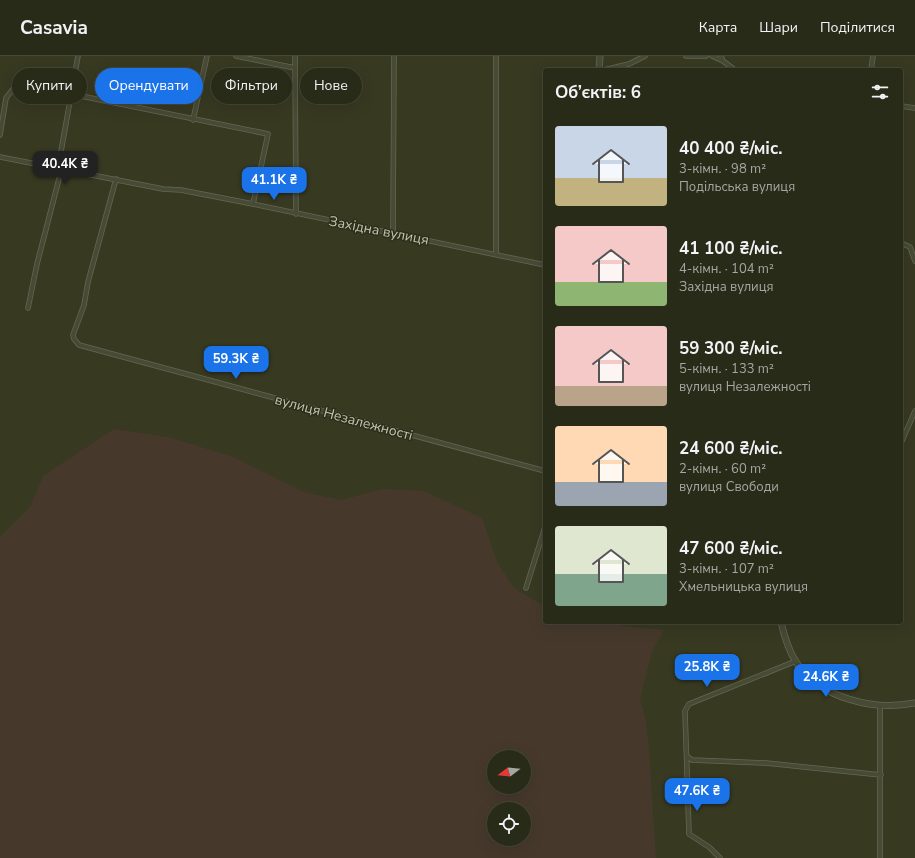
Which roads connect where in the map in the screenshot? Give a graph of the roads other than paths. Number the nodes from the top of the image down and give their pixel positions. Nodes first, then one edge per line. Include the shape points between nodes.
1 (78, 56) edge
2 (206, 56) edge
3 (236, 56) edge
4 (295, 56) edge
5 (394, 56) edge
6 (496, 56) edge
7 (600, 56) edge
8 (645, 56) edge
9 (686, 56) edge
10 (706, 56) edge
11 (712, 56) edge
12 (873, 56) edge
13 (722, 58) edge
14 (76, 68) edge
15 (295, 68) junction
16 (599, 68) edge
17 (612, 68) edge
18 (733, 68) edge
19 (871, 68) edge
20 (12, 90) edge
21 (87, 98) edge
22 (69, 104) edge
23 (903, 106) edge
24 (915, 108) edge
25 (193, 120) junction
26 (0, 135) edge
27 (0, 157) edge
28 (60, 168) junction
29 (116, 179) junction
30 (254, 204) junction
31 (296, 214) junction
32 (393, 234) junction
33 (903, 244) edge
34 (496, 253) junction
35 (915, 261) edge
36 (543, 265) edge
37 (28, 308) dead end
38 (915, 411) edge
39 (903, 438) edge
40 (543, 471) edge
41 (543, 533) edge
42 (526, 588) dead end
43 (782, 624) edge
44 (796, 661) junction
45 (915, 703) edge
46 (880, 706) junction
47 (688, 757) junction
48 (881, 775) junction
49 (720, 858) edge
50 (880, 858) edge

1 - 14 street
2 - 25 street
3 - 15 street
4 - 15 street
5 - 32 street
6 - 34 street
7 - 16 street
8 - 17 street
9 - 10 street
11 - 13 street
12 - 19 street
13 - 18 street
15 - 31 street
20 - 26 street via 6,98
21 - 25 street
22 - 28 street
23 - 24 street
25 - 30 street via 268,134
27 - 28 street, Західна вулиця
28 - 29 street, Західна вулиця
28 - 37 street
29 - 30 street, Західна вулиця
29 - 40 street, вулиця Незалежності via 84,305 73,335 79,346
30 - 31 street, Західна вулиця
31 - 32 street, Західна вулиця
32 - 34 street, Західна вулиця
33 - 35 street via 910,247
34 - 36 street, Західна вулиця
38 - 39 street
41 - 42 street
43 - 44 street
44 - 46 street via 804,672 819,684 844,698
44 - 47 street via 689,704 685,712
45 - 46 street
46 - 48 street
47 - 48 street via 692,760 766,763
47 - 49 street via 689,834
48 - 50 street

